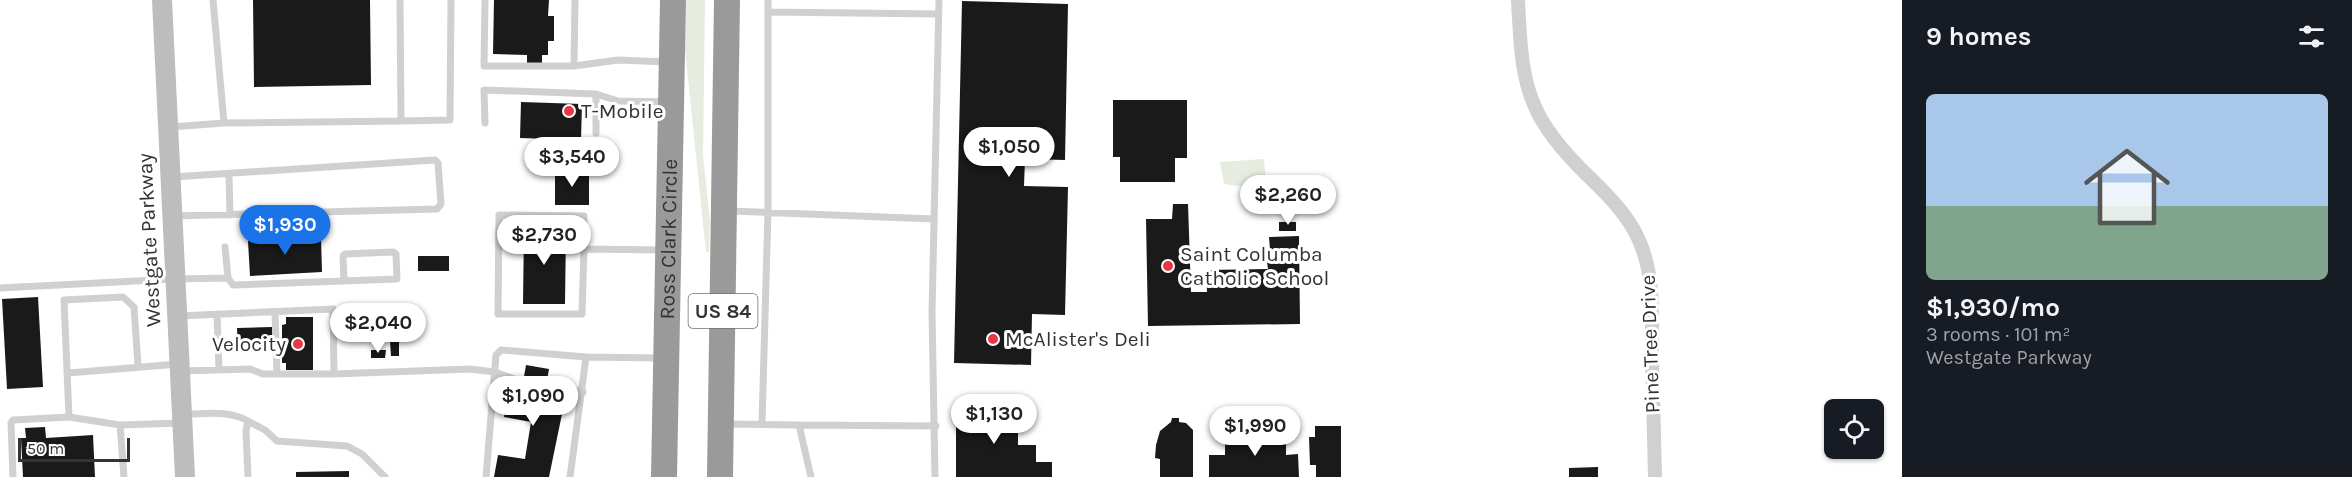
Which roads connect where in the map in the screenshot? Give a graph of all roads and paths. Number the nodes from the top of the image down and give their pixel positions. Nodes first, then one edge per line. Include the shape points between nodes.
1 (162, 0) edge
2 (213, 0) edge
3 (400, 0) edge
4 (451, 0) edge
5 (486, 0) edge
6 (575, 0) edge
7 (673, 0) edge
8 (727, 0) edge
9 (768, 0) edge
10 (939, 0) edge
11 (1518, 0) edge
12 (768, 12) junction
13 (938, 14) junction
14 (671, 63) junction
15 (574, 66) junction
16 (596, 94) junction
17 (671, 102) junction
18 (401, 121) junction
19 (224, 123) junction
20 (485, 123) dead end
21 (167, 127) junction
22 (596, 133) dead end
23 (229, 175) junction
24 (170, 177) junction
25 (768, 211) junction
26 (724, 212) junction
27 (230, 215) junction
28 (172, 216) junction
29 (934, 219) junction
30 (225, 247) dead end
31 (584, 249) junction
32 (668, 250) junction
33 (228, 278) junction
34 (175, 279) junction
35 (344, 281) junction
36 (0, 288) edge
37 (275, 312) junction
38 (217, 314) junction
39 (177, 316) junction
40 (586, 357) junction
41 (666, 358) junction
42 (138, 366) junction
43 (180, 367) junction
44 (219, 369) junction
45 (495, 372) junction
46 (68, 373) junction
47 (277, 374) junction
48 (334, 374) junction
49 (523, 382) dead end
50 (546, 386) dead end
51 (583, 393) junction
52 (69, 417) junction
53 (182, 418) junction
54 (248, 421) junction
55 (762, 423) junction
56 (721, 424) junction
57 (120, 425) junction
58 (799, 425) junction
59 (936, 426) junction
60 (13, 477) edge
61 (124, 477) edge
62 (185, 477) edge
63 (248, 477) edge
64 (386, 477) edge
65 (486, 477) edge
66 (570, 477) edge
67 (664, 477) edge
68 (720, 477) edge
69 (811, 477) edge
70 (935, 477) edge
71 (1655, 477) edge

1 - 21 main road, Westgate Parkway
2 - 19 lane
3 - 18 lane
4 - 18 lane via 450,120
5 - 15 lane via 484,66
6 - 15 lane
7 - 14 highway, Ross Clark Circle / US 84
8 - 26 highway, US 84
9 - 12 lane
10 - 13 lane
11 - 71 street, Pine Tree Drive via 1523,71 1538,115 1547,131 1621,211 1644,254 1651,287
12 - 13 lane
12 - 25 lane
13 - 29 lane
14 - 15 lane via 618,60
14 - 17 highway, Ross Clark Circle / US 84
16 - 17 lane via 618,101
16 - 20 lane via 484,90
16 - 22 lane
17 - 32 highway, Ross Clark Circle / US 84
18 - 19 lane
19 - 21 lane
21 - 24 main road, Westgate Parkway
23 - 24 lane
23 - 27 lane
23 - 27 lane via 435,159 441,204 437,209
24 - 28 main road, Westgate Parkway
25 - 26 lane
25 - 29 lane
25 - 55 lane
26 - 56 highway, US 84
27 - 28 lane
28 - 34 main road, Westgate Parkway
29 - 59 lane
30 - 33 lane
31 - 31 lane via 584,216 499,215 498,314 582,314
31 - 32 lane
32 - 41 highway, Ross Clark Circle / US 84
33 - 34 lane
33 - 35 lane via 233,285
34 - 36 lane
34 - 39 main road, Westgate Parkway
35 - 35 lane via 397,279 396,254 345,254
37 - 38 lane
37 - 47 lane
37 - 48 lane via 333,309
38 - 39 lane
38 - 44 lane
39 - 43 main road, Westgate Parkway
40 - 41 lane
40 - 45 lane via 501,350 496,355
40 - 51 lane
41 - 67 highway, Ross Clark Circle / US 84
42 - 43 lane
42 - 46 lane
42 - 46 lane via 134,307 123,297 64,300
43 - 44 lane
43 - 53 main road, Westgate Parkway
44 - 47 lane
45 - 48 lane via 470,369
45 - 49 lane
45 - 65 lane
46 - 52 lane
47 - 48 lane
50 - 51 lane
51 - 66 lane
52 - 57 lane
52 - 60 lane via 13,420
53 - 54 lane via 224,413
53 - 57 lane
53 - 62 main road, Westgate Parkway
54 - 63 lane
54 - 64 lane via 277,441 347,446 362,454
55 - 56 lane
55 - 58 lane
56 - 68 highway, US 84
57 - 61 lane
58 - 59 lane
58 - 69 lane
59 - 70 lane

